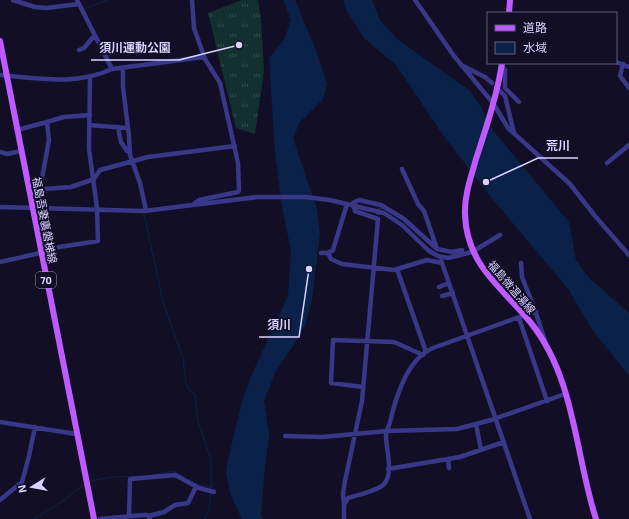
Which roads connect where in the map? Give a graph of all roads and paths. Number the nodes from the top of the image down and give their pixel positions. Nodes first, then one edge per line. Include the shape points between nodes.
1 (12, 0) edge
2 (192, 0) edge
3 (415, 0) edge
4 (510, 0) edge
5 (78, 2) edge
6 (508, 12) edge
7 (94, 36) junction
8 (0, 41) edge
9 (79, 50) dead end
10 (204, 58) junction
11 (617, 62) edge
12 (501, 64) edge
13 (623, 64) junction
14 (461, 65) junction
15 (629, 67) edge
16 (123, 68) junction
17 (112, 69) junction
18 (0, 75) edge
19 (7, 76) junction
20 (90, 76) junction
21 (492, 84) dead end
22 (629, 88) edge
23 (500, 91) dead end
24 (519, 102) dead end
25 (493, 103) junction
26 (90, 115) junction
27 (47, 122) junction
28 (90, 125) junction
29 (118, 128) junction
30 (126, 128) dead end
31 (17, 130) junction
32 (515, 135) junction
33 (629, 145) edge
34 (235, 146) junction
35 (21, 151) junction
36 (127, 151) dead end
37 (0, 152) edge
38 (131, 161) junction
39 (607, 163) dead end
40 (402, 169) dead end
41 (94, 178) junction
42 (40, 189) junction
43 (29, 190) junction
44 (194, 204) junction
45 (349, 204) junction
46 (0, 207) edge
47 (33, 208) junction
48 (97, 208) junction
49 (146, 210) junction
50 (500, 235) dead end
51 (462, 250) dead end
52 (438, 251) junction
53 (40, 252) junction
54 (472, 252) junction
55 (321, 253) dead end
56 (328, 253) junction
57 (629, 255) edge
58 (0, 262) edge
59 (521, 263) dead end
60 (374, 267) junction
61 (397, 270) junction
62 (449, 283) junction
63 (439, 286) dead end
64 (453, 293) junction
65 (442, 296) dead end
66 (536, 311) junction
67 (521, 317) junction
68 (466, 336) junction
69 (368, 342) junction
70 (547, 347) junction
71 (424, 354) junction
72 (363, 387) junction
73 (565, 394) junction
74 (547, 401) junction
75 (496, 418) junction
76 (1, 422) edge
77 (476, 424) junction
78 (35, 427) junction
79 (0, 428) edge
80 (387, 431) junction
81 (76, 434) junction
82 (354, 435) junction
83 (285, 436) dead end
84 (504, 442) junction
85 (481, 450) junction
86 (448, 459) junction
87 (448, 468) dead end
88 (388, 469) junction
89 (196, 487) junction
90 (214, 492) dead end
91 (0, 500) edge
92 (344, 506) junction
93 (130, 517) edge
94 (149, 517) edge
95 (110, 518) edge
96 (94, 519) edge
97 (100, 519) edge
98 (344, 519) edge
99 (530, 519) edge
100 (596, 519) edge

1 - 5 street via 46,8
2 - 10 street via 194,28
3 - 14 street
4 - 6 main road
5 - 7 street
7 - 9 street
7 - 17 street
8 - 19 main road, 福島吾妻裏磐梯線 / 70
10 - 16 street
10 - 34 street via 220,83
11 - 13 street
12 - 24 street via 506,72 505,88
12 - 25 main road, 福島微温湯線
13 - 15 street
13 - 22 street via 620,76
14 - 21 street via 485,77
14 - 25 street
16 - 17 street
16 - 38 street
17 - 20 street
18 - 19 street
19 - 20 street via 64,80
19 - 31 main road, 福島吾妻裏磐梯線 / 70
20 - 26 street
23 - 32 street via 505,96
25 - 32 street
25 - 54 main road, 福島微温湯線 via 467,191 467,233
26 - 27 street
26 - 28 street
27 - 31 street
27 - 42 street via 49,140
28 - 29 street
28 - 41 street via 89,149
29 - 30 street
29 - 36 street via 121,142
31 - 35 main road, 福島吾妻裏磐梯線 / 70
32 - 57 street via 570,184
33 - 39 street
34 - 38 street
34 - 44 street via 238,192 198,200
35 - 37 street via 7,154
35 - 43 main road, 福島吾妻裏磐梯線 / 70
38 - 41 street via 100,170
38 - 49 street via 140,183
40 - 52 street via 418,204 424,211
41 - 42 street via 71,187
41 - 48 street
42 - 43 street
43 - 47 main road, 福島吾妻裏磐梯線 / 70
44 - 45 street via 280,196
44 - 49 street
45 - 52 street via 359,200 380,206 400,216
45 - 54 street via 384,213 438,256 452,258
45 - 56 street via 334,247
45 - 60 street via 354,211 378,217
46 - 47 street
47 - 48 street
47 - 53 main road, 福島吾妻裏磐梯線 / 70
48 - 49 street
48 - 53 street via 98,241
50 - 54 street
51 - 52 street
53 - 58 street
53 - 81 main road, 福島吾妻裏磐梯線 / 70
54 - 67 main road, 福島微温湯線
55 - 56 street
56 - 60 street via 331,259 342,264
59 - 66 street via 522,277
60 - 61 street
60 - 69 street
61 - 62 street via 427,260 441,262
61 - 71 street
62 - 63 street
62 - 64 street
64 - 65 street
64 - 68 street
66 - 67 street
66 - 70 street
67 - 68 street
67 - 70 main road, 福島微温湯線
67 - 74 street
68 - 71 street
68 - 75 street
69 - 71 street via 394,342
69 - 72 street
69 - 72 street via 333,340 331,383
70 - 73 main road, 福島微温湯線
71 - 80 street via 399,387
72 - 82 street
73 - 74 street
73 - 100 main road, 福島微温湯線 via 586,490
74 - 75 street
75 - 77 street
75 - 84 street
76 - 78 street
76 - 79 street
77 - 80 street via 453,430
77 - 85 street
78 - 81 street
78 - 91 street via 22,482
80 - 82 street
80 - 88 street via 390,458
81 - 96 main road, 福島吾妻裏磐梯線 / 70
82 - 83 street
82 - 92 street via 343,494
84 - 85 street
84 - 99 street
85 - 86 street via 460,458
86 - 87 street
86 - 88 street
88 - 92 street via 384,485 348,498
89 - 90 street
89 - 93 street via 171,474 130,479
89 - 94 street via 188,503 175,505
92 - 98 street
93 - 94 street
93 - 95 street
95 - 97 street

